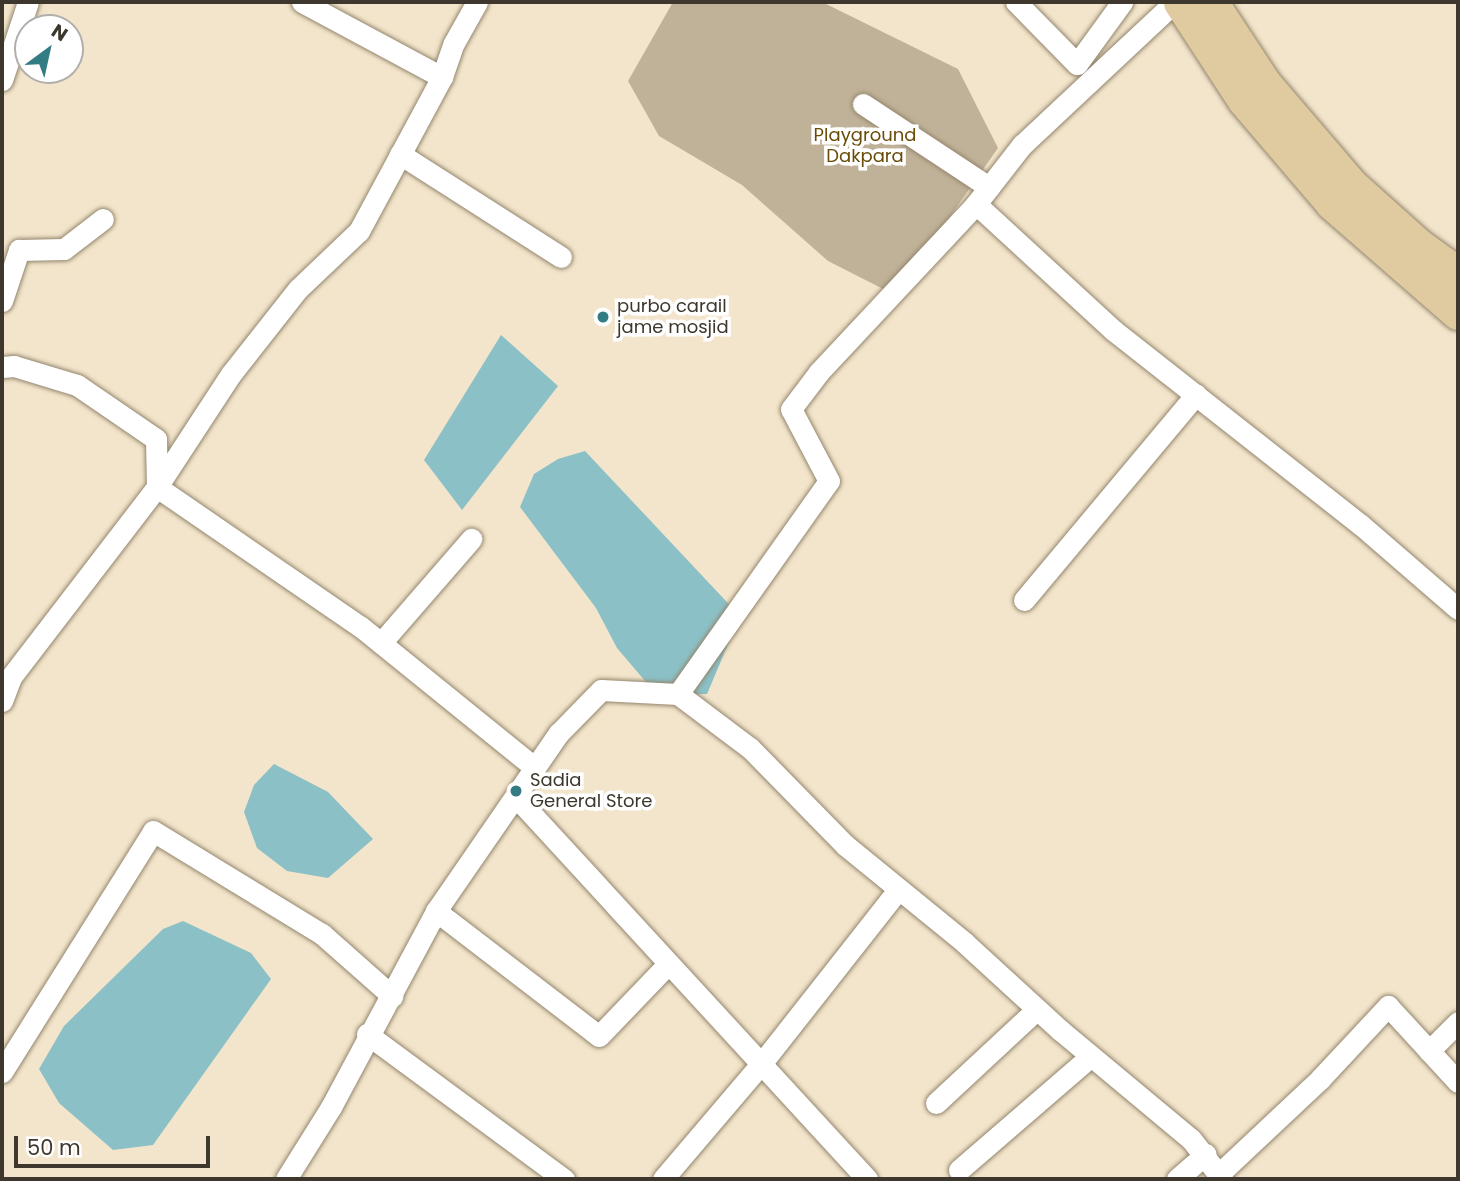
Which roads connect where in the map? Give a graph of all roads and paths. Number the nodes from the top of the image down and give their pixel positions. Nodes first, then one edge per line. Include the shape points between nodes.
1 (27, 2) edge
2 (302, 2) edge
3 (477, 2) edge
4 (1016, 2) edge
5 (1122, 2) edge
6 (1175, 2) edge
7 (1181, 2) edge
8 (1210, 2) edge
9 (442, 77) junction
10 (2, 80) edge
11 (863, 103) dead end
12 (400, 154) junction
13 (982, 195) junction
14 (103, 219) dead end
15 (561, 257) dead end
16 (1458, 275) edge
17 (2, 301) edge
18 (1458, 312) edge
19 (2, 367) edge
20 (1196, 394) junction
21 (157, 487) junction
22 (471, 539) dead end
23 (1024, 600) dead end
24 (1458, 609) edge
25 (381, 643) junction
26 (678, 694) junction
27 (2, 701) edge
28 (534, 767) junction
29 (516, 797) junction
30 (897, 891) junction
31 (436, 911) junction
32 (667, 965) junction
33 (392, 996) junction
34 (1037, 1009) junction
35 (1458, 1022) edge
36 (368, 1034) junction
37 (1429, 1051) junction
38 (1091, 1056) junction
39 (761, 1064) junction
40 (2, 1072) edge
41 (1458, 1082) edge
42 (936, 1103) dead end
43 (1206, 1154) junction
44 (959, 1170) dead end
45 (1220, 1177) edge
46 (286, 1179) edge
47 (564, 1179) edge
48 (663, 1179) edge
49 (867, 1179) edge
50 (1177, 1179) edge

1 - 10 street
2 - 9 street
3 - 9 street
4 - 5 street via 1077,64
6 - 13 street via 1022,145
7 - 18 main road via 1245,100 1333,203
8 - 16 main road via 1263,83 1350,185
9 - 12 street
11 - 13 street
12 - 15 street
12 - 21 street via 359,231 298,289 272,321 231,374
13 - 20 street via 1114,330
13 - 26 street via 819,372 791,409 829,481
14 - 17 street via 64,249 19,250
19 - 21 street via 14,366 77,385 156,439
20 - 23 street
20 - 24 street
21 - 25 street via 270,561
21 - 27 street via 11,677
22 - 25 street
25 - 28 street
26 - 28 street via 601,690
26 - 30 street via 750,748
28 - 29 street
29 - 31 street
29 - 32 street
30 - 34 street via 965,943
30 - 39 street
31 - 32 street via 599,1036
31 - 33 street
32 - 39 street
33 - 36 street
33 - 40 street via 322,934 153,831
34 - 38 street
34 - 42 street
35 - 37 street
36 - 46 street via 331,1107
36 - 47 street
37 - 41 street
37 - 45 street via 1388,1006
38 - 43 street
38 - 44 street
39 - 48 street
39 - 49 street
43 - 45 street
43 - 50 street

